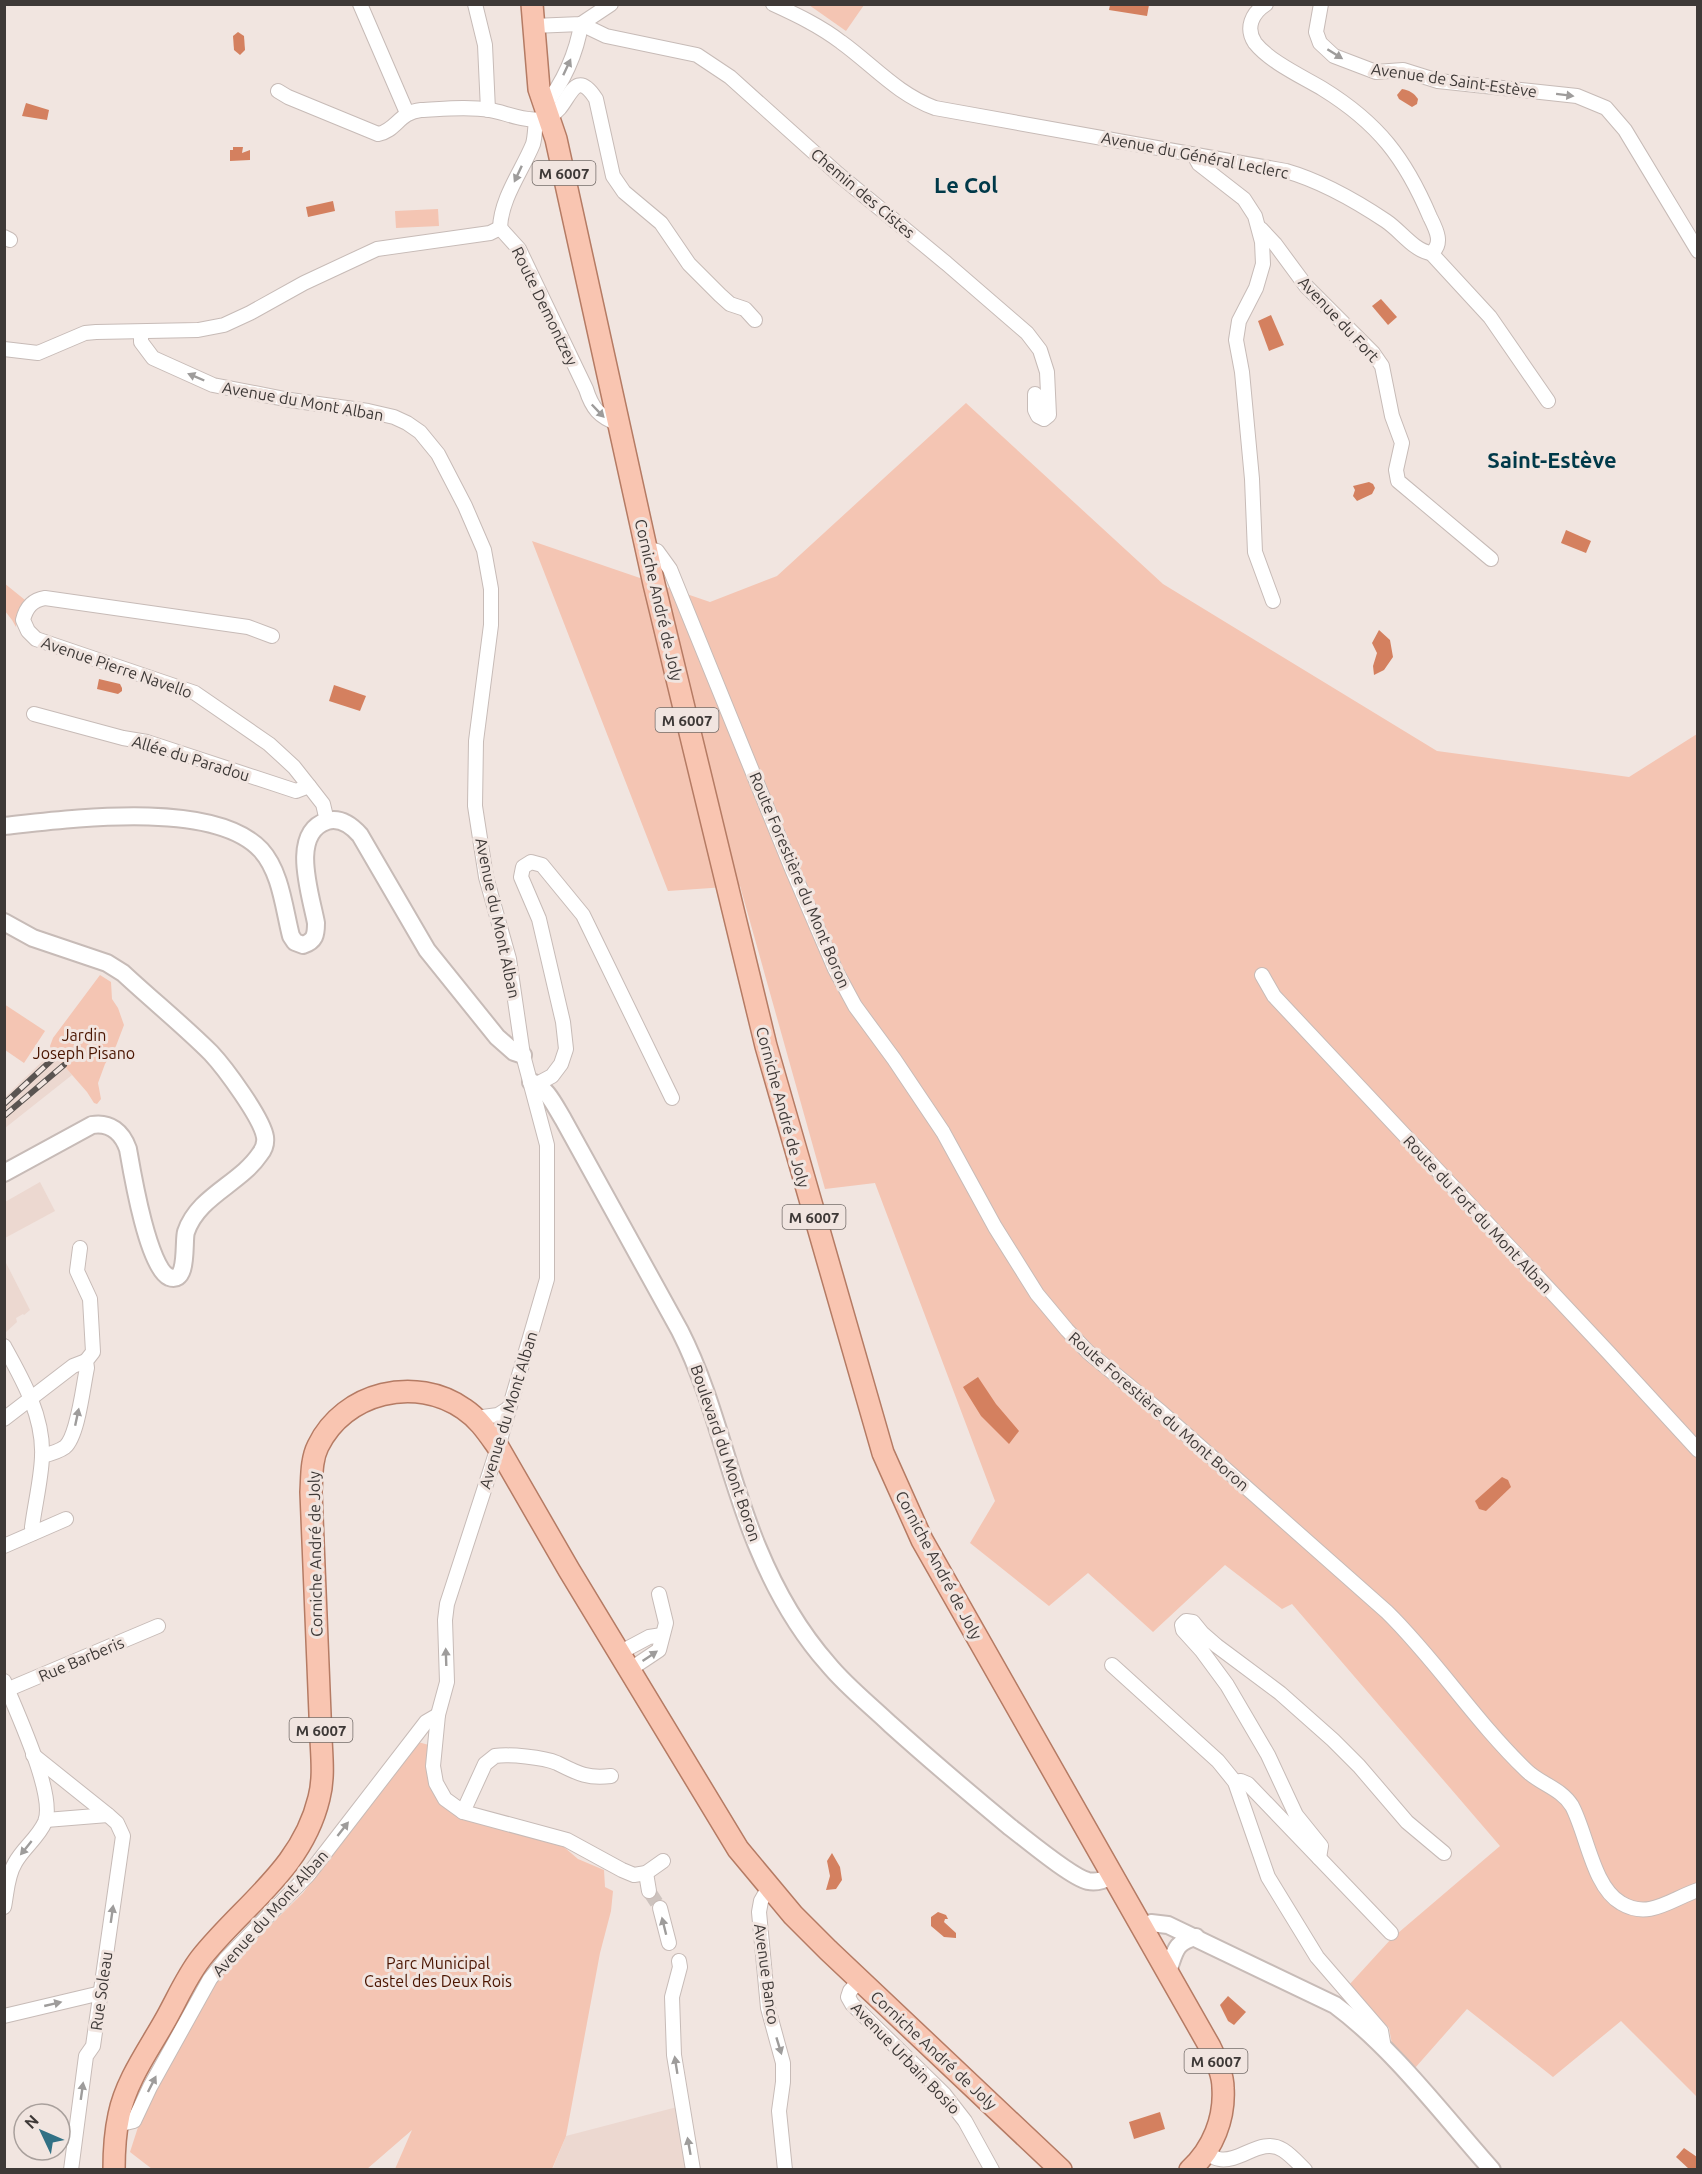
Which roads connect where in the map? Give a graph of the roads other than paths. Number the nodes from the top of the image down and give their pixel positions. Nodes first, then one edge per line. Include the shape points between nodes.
1 (360, 4) edge
2 (475, 4) edge
3 (532, 4) edge
4 (611, 4) edge
5 (773, 4) edge
6 (1266, 4) edge
7 (1320, 4) edge
8 (580, 24) junction
9 (533, 26) junction
10 (278, 91) dead end
11 (488, 110) junction
12 (407, 113) junction
13 (543, 114) junction
14 (1194, 155) junction
15 (1257, 225) junction
16 (500, 228) junction
17 (1698, 251) edge
18 (1431, 253) junction
19 (755, 320) dead end
20 (141, 332) junction
21 (4, 349) edge
22 (586, 389) junction
23 (611, 389) junction
24 (1035, 394) dead end
25 (1548, 401) dead end
26 (619, 424) junction
27 (646, 548) junction
28 (1491, 559) dead end
29 (1272, 601) dead end
30 (272, 636) dead end
31 (34, 714) dead end
32 (309, 786) junction
33 (327, 821) junction
34 (4, 826) edge
35 (4, 922) edge
36 (1262, 975) dead end
37 (523, 1055) junction
38 (534, 1083) junction
39 (672, 1098) dead end
40 (4, 1173) edge
41 (80, 1248) dead end
42 (4, 1346) edge
43 (86, 1361) junction
44 (31, 1398) junction
45 (509, 1408) junction
46 (475, 1418) junction
47 (4, 1419) edge
48 (498, 1447) junction
49 (1698, 1450) edge
50 (42, 1456) junction
51 (66, 1519) dead end
52 (33, 1533) junction
53 (4, 1546) edge
54 (659, 1594) dead end
55 (158, 1626) dead end
56 (662, 1635) junction
57 (624, 1661) junction
58 (1112, 1665) dead end
59 (6, 1687) edge
60 (438, 1715) junction
61 (33, 1755) junction
62 (611, 1776) dead end
63 (1235, 1782) junction
64 (464, 1812) junction
65 (108, 1815) junction
66 (46, 1820) junction
67 (1444, 1853) dead end
68 (1319, 1858) junction
69 (663, 1862) dead end
70 (646, 1873) junction
71 (1114, 1875) junction
72 (769, 1887) junction
73 (1698, 1890) edge
74 (649, 1891) tunnel mouth
75 (4, 1907) edge
76 (660, 1908) tunnel mouth
77 (1142, 1927) junction
78 (1391, 1933) dead end
79 (1196, 1937) junction
80 (669, 1943) dead end
81 (679, 1961) dead end
82 (1168, 1971) junction
83 (860, 1980) junction
84 (101, 1993) junction
85 (4, 2016) edge
86 (1384, 2048) junction
87 (117, 2125) junction
88 (1206, 2152) junction
89 (71, 2169) edge
90 (114, 2169) edge
91 (693, 2169) edge
92 (785, 2169) edge
93 (992, 2169) edge
94 (1061, 2169) edge
95 (1190, 2169) edge
96 (1305, 2169) edge
97 (1492, 2169) edge

1 - 12 street
2 - 11 street via 485,45
3 - 9 main road, M 6007
4 - 8 street
5 - 14 street, Avenue du Général Leclerc via 833,37 896,88 927,105
6 - 18 street via 1252,18 1250,30 1255,42 1270,56 1361,115 1396,153 1414,181 1437,232 1439,243
7 -> 17 street, Avenue de Saint-Estève via 1316,32 1320,43 1334,56 1376,72 1403,70 1438,81 1577,96 1606,108 1625,130
8 - 9 street
13 -> 8 street via 578,43
8 - 24 street, Chemin des Cistes via 606,36 697,55 730,77 1027,333 1040,350 1047,372 1050,408 1044,419 1035,410
9 - 13 main road, M 6007
10 - 12 street via 378,134
11 - 12 street
11 - 13 street
13 -> 16 street via 500,217
13 - 19 street via 558,111 576,86 590,90 596,99 613,176 624,192 661,223 689,264 720,295 745,309
13 - 23 main road, Corniche André de Joly / M 6007 via 556,139
14 - 15 street, Avenue du Fort via 1199,164 1244,198
14 - 18 street, Avenue du Général Leclerc via 1309,177 1387,222 1423,252
15 - 28 street, Avenue du Fort via 1306,286 1382,366 1402,443 1396,470 1398,482
15 - 29 street, Avenue du Fort via 1263,264 1239,321 1236,339 1252,479 1255,552
16 - 20 street via 490,233 377,249 224,325
16 - 22 street, Route Demontzey via 519,249
18 - 25 street, Avenue du Général Leclerc via 1490,317
20 - 21 street via 85,333 38,353
37 -> 20 street, Avenue du Mont Alban via 509,959 486,877 475,806 476,741 491,625 490,589 484,550 438,454 420,432 394,417 213,385 153,358 141,342
22 - 23 street
22 -> 26 street, Route Demontzey via 596,411
23 - 26 main road, Corniche André de Joly / M 6007
26 - 27 main road, Corniche André de Joly / M 6007
27 - 71 main road, Corniche André de Joly / M 6007 via 768,1056 883,1453 922,1540
27 - 73 street, Route Forestière du Mont Boron via 657,551 670,569 835,969 855,1006 943,1132 1036,1294 1088,1352 1387,1612 1498,1742 1528,1773 1564,1795 1610,1895 1631,1908 1650,1911
30 - 32 street, Avenue Pierre Navello via 248,627 45,598 37,599 25,610 23,620 36,639 195,693 269,744
31 - 32 street, Allée du Paradou via 147,742 296,790
32 - 33 street via 322,804
33 - 34 street via 315,828 305,844 316,934 303,945 291,936 275,874 262,851 228,829 176,819 130,816
33 - 37 street via 344,822 360,835 427,950 497,1037
35 - 40 street via 51,946 107,963 123,973 220,1064 259,1120 265,1145 255,1161 193,1217 185,1236 183,1269 174,1278 159,1266 144,1226 125,1139 112,1128 92,1125
36 - 49 street, Route du Fort du Mont Alban via 1274,996
37 - 38 street, Avenue du Mont Alban
38 - 39 street via 552,1076 566,1049 539,919 521,877 524,867 531,862 542,865 583,915
38 - 45 street, Avenue du Mont Alban via 548,1145 547,1279
38 - 71 street, Boulevard du Mont Boron via 563,1119 695,1360 757,1547 808,1639 854,1692 1031,1844 1088,1881
41 - 43 street via 77,1271 90,1299 93,1352
42 - 44 street
43 - 44 street
50 -> 43 street via 67,1446
44 - 47 street
44 - 50 street
45 - 46 street via 498,1415
45 - 48 street, Avenue du Mont Alban
46 - 48 main road, Corniche André de Joly / M 6007
46 - 87 main road, Corniche André de Joly / M 6007 via 433,1394 394,1392 353,1406 330,1426 317,1447 311,1492 322,1776 319,1798 288,1865 218,1938 191,1973 134,2077
48 - 57 main road, Corniche André de Joly / M 6007
60 -> 48 street, Avenue du Mont Alban via 447,1682 447,1604
50 - 52 street
51 - 52 street
52 - 53 street
54 - 56 street via 666,1623
55 - 59 street, Rue Barberis
56 - 57 street via 649,1637
57 -> 56 street via 659,1650
57 - 72 main road, Corniche André de Joly / M 6007 via 738,1849
58 - 63 street via 1218,1761
59 - 61 street
60 - 64 street via 433,1766 436,1783 445,1799
87 -> 60 street, Avenue du Mont Alban via 134,2121 210,1979 308,1875 426,1722
61 - 65 street, Rue Soleau
61 - 66 street via 42,1779
62 - 64 street via 598,1778 574,1773 546,1760 495,1756 484,1764
63 - 68 street via 1248,1784
63 - 86 street via 1268,1877 1317,1957 1380,2031
64 - 70 street via 567,1840 622,1870 634,1875
65 - 66 street
84 -> 65 street, Rue Soleau via 123,1836
66 -> 75 street via 15,1862 8,1878
67 - 68 street via 1407,1822 1359,1766 1281,1693 1216,1646 1193,1622 1186,1621 1183,1630 1227,1685 1268,1755 1296,1815 1321,1846
68 - 78 street
69 - 70 street
70 - 74 street
71 - 77 main road, Corniche André de Joly / M 6007
72 - 83 main road, Corniche André de Joly / M 6007
72 -> 92 street, Avenue Banco via 759,1912 768,2008 783,2063 778,2111
80 -> 76 street
77 - 79 street via 1151,1923 1168,1925
77 - 82 main road, Corniche André de Joly / M 6007
79 - 82 street via 1179,1944
79 - 86 street via 1335,2005
91 -> 81 street via 674,2055 672,1997
82 - 88 main road, Corniche André de Joly / M 6007 via 1210,2047 1224,2087 1221,2118
83 - 93 street, Avenue Urbain Bosio via 848,1997 852,2004 944,2094 965,2121
83 - 94 main road, Corniche André de Joly / M 6007
85 -> 84 street
89 -> 84 street, Rue Soleau via 87,2056 93,2046
86 - 97 street
87 - 90 main road, Corniche André de Joly / M 6007
88 - 95 main road, Corniche André de Joly / M 6007
88 - 96 street via 1217,2159 1228,2159 1266,2145 1275,2146

